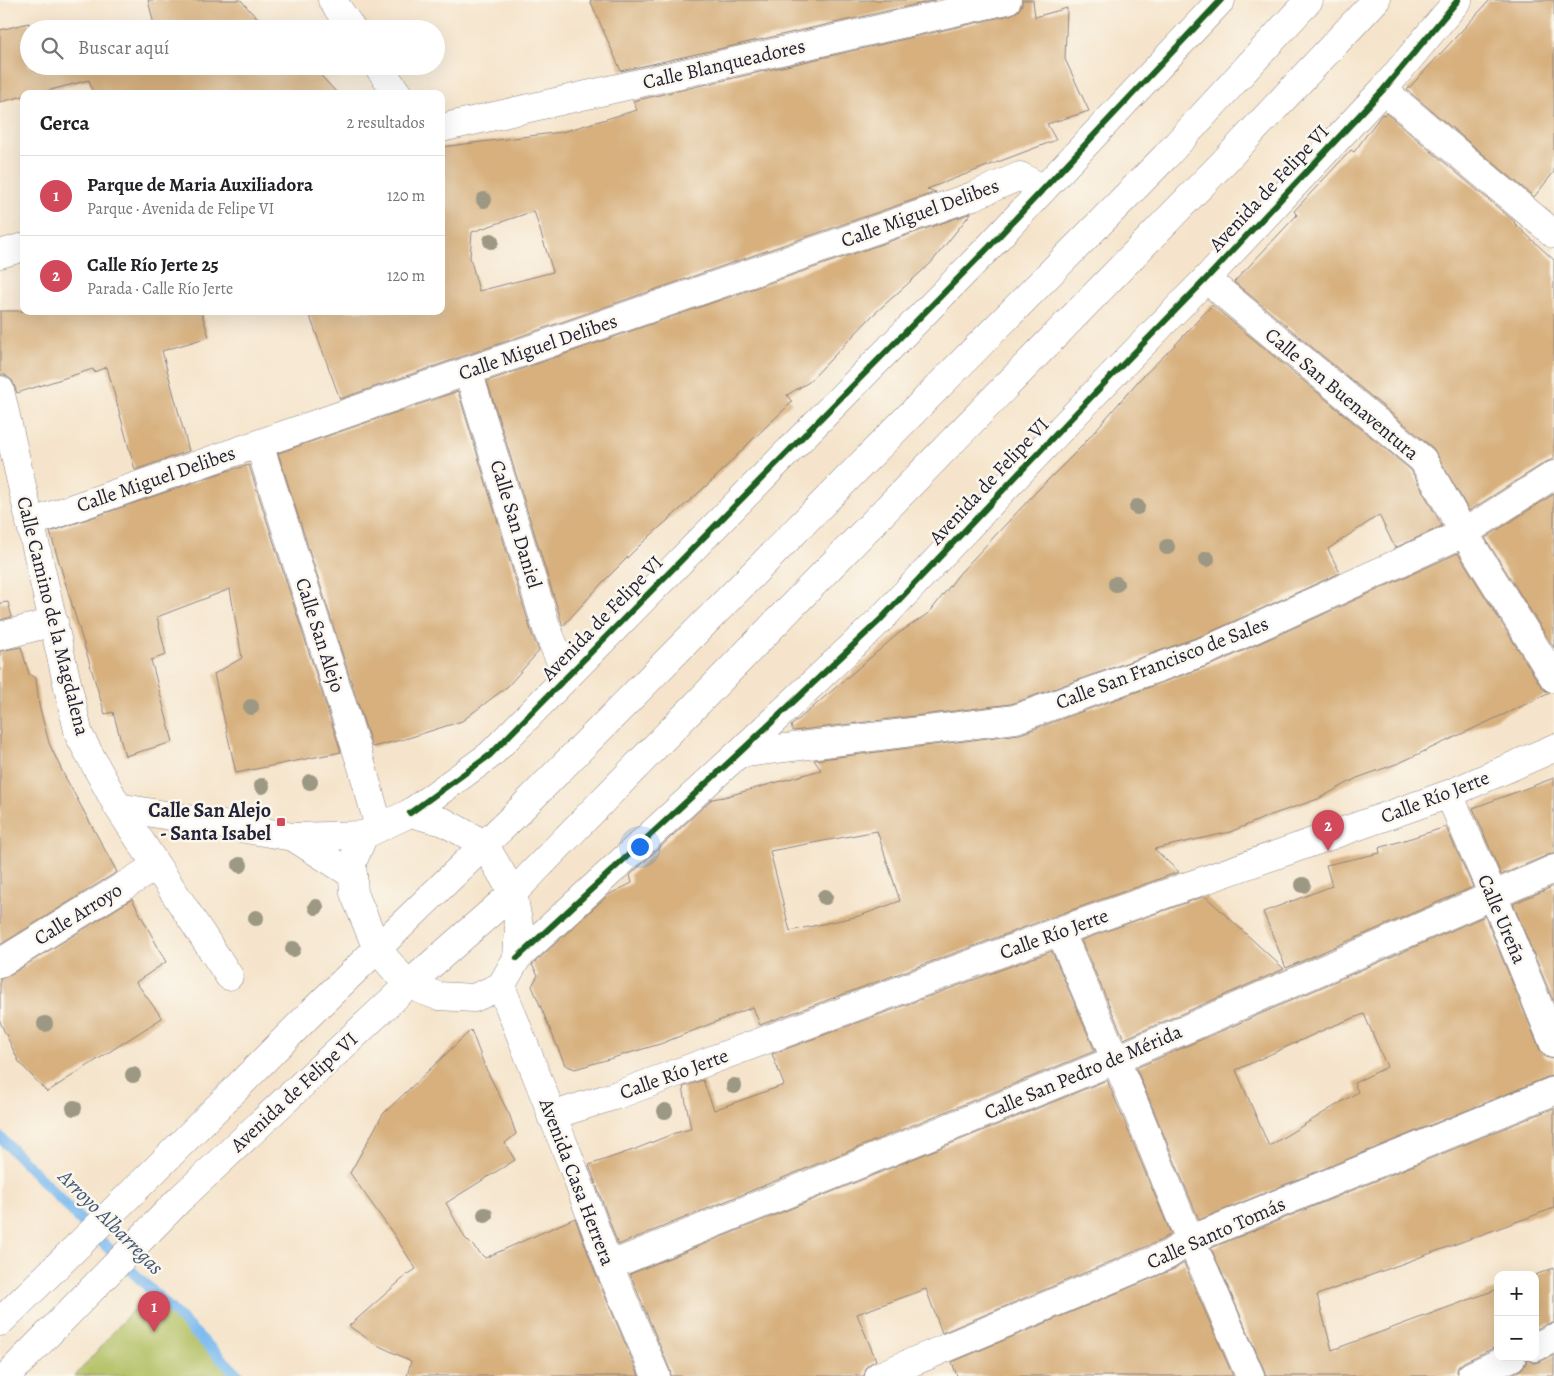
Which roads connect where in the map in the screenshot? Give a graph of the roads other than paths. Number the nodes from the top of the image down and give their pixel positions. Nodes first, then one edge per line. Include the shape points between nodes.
1 (332, 0) edge
2 (1007, 0) edge
3 (1222, 0) edge
4 (1308, 0) edge
5 (1376, 0) edge
6 (1458, 0) edge
7 (346, 20) edge
8 (384, 75) edge
9 (395, 90) edge
10 (1383, 90) junction
11 (445, 127) edge
12 (1043, 189) junction
13 (1554, 234) edge
14 (20, 248) edge
15 (0, 254) edge
16 (1206, 279) junction
17 (468, 371) junction
18 (0, 390) edge
19 (259, 444) junction
20 (1554, 476) edge
21 (30, 523) junction
22 (1464, 533) junction
23 (54, 622) junction
24 (0, 636) edge
25 (568, 677) junction
26 (1554, 678) edge
27 (1554, 748) edge
28 (738, 754) junction
29 (1449, 794) junction
30 (118, 807) junction
31 (410, 813) junction
32 (371, 831) junction
33 (293, 837) junction
34 (484, 844) junction
35 (156, 866) junction
36 (1554, 869) edge
37 (353, 875) junction
38 (513, 893) junction
39 (1493, 895) junction
40 (1060, 931) junction
41 (377, 949) junction
42 (517, 958) junction
43 (0, 963) edge
44 (229, 976) dead end
45 (408, 984) junction
46 (501, 986) junction
47 (1554, 1044) edge
48 (1115, 1060) junction
49 (1554, 1091) edge
50 (551, 1116) junction
51 (1190, 1240) junction
52 (609, 1266) junction
53 (0, 1322) edge
54 (1554, 1338) edge
55 (1539, 1345) edge
56 (1503, 1361) edge
57 (7, 1376) edge
58 (656, 1376) edge
59 (878, 1376) edge
60 (1250, 1376) edge
61 (1471, 1376) edge

1 - 7 main road
2 - 11 main road, Calle Blanqueadores
3 - 12 main road, Avenida de Felipe VI
4 - 34 main road via 1165,157
5 - 38 main road via 1200,186
6 - 10 main road, Avenida de Felipe VI
8 - 9 main road
10 - 13 main road
10 - 16 main road, Avenida de Felipe VI
12 - 17 main road, Calle Miguel Delibes via 1020,176 973,196
12 - 25 main road, Avenida de Felipe VI
14 - 15 main road
16 - 22 main road, Calle San Buenaventura via 1423,460
16 - 28 main road, Avenida de Felipe VI via 880,620
17 - 19 main road, Calle Miguel Delibes
17 - 25 main road, Calle San Daniel via 547,629
18 - 21 main road, Calle Camino de la Magdalena
19 - 21 main road, Calle Miguel Delibes
19 - 32 main road, Calle San Alejo via 362,766
20 - 22 main road, Calle San Francisco de Sales
21 - 23 main road, Calle Camino de la Magdalena
22 - 26 main road, Calle San Buenaventura
22 - 28 main road, Calle San Francisco de Sales via 1210,649 1015,719
23 - 24 main road
23 - 30 main road, Calle Camino de la Magdalena via 79,735
25 - 31 main road, Avenida de Felipe VI via 490,755
27 - 29 main road, Calle Río Jerte
28 - 42 main road, Avenida de Felipe VI
29 - 39 main road, Calle Ureña
29 - 40 main road, Calle Río Jerte
30 - 33 main road
30 - 35 main road, Calle Camino de la Magdalena
31 - 32 main road, Avenida de Felipe VI
31 - 34 main road via 444,822
32 - 33 main road
32 - 37 main road via 352,863
33 - 37 main road
34 - 38 main road
34 - 41 main road, Avenida de Felipe VI
35 - 43 main road, Calle Arroyo
35 - 44 main road, Calle Camino de la Magdalena
36 - 39 main road, Calle San Pedro de Mérida
37 - 41 main road via 354,893
38 - 42 main road via 519,926
38 - 45 main road, Avenida de Felipe VI
39 - 47 main road, Calle Ureña
39 - 48 main road, Calle San Pedro de Mérida
40 - 48 main road
40 - 50 main road, Calle Río Jerte via 617,1095
41 - 45 main road
41 - 53 main road, Avenida de Felipe VI
42 - 46 main road
45 - 46 main road via 438,996 474,998
45 - 57 main road, Avenida de Felipe VI via 180,1199
46 - 50 main road, Avenida Casa Herrera
48 - 51 main road
48 - 52 main road, Calle San Pedro de Mérida
49 - 51 main road, Calle Santo Tomás
50 - 52 main road, Avenida Casa Herrera
51 - 59 main road, Calle Santo Tomás via 1168,1255
51 - 60 main road
52 - 58 main road, Avenida Casa Herrera
54 - 55 main road
56 - 61 main road

